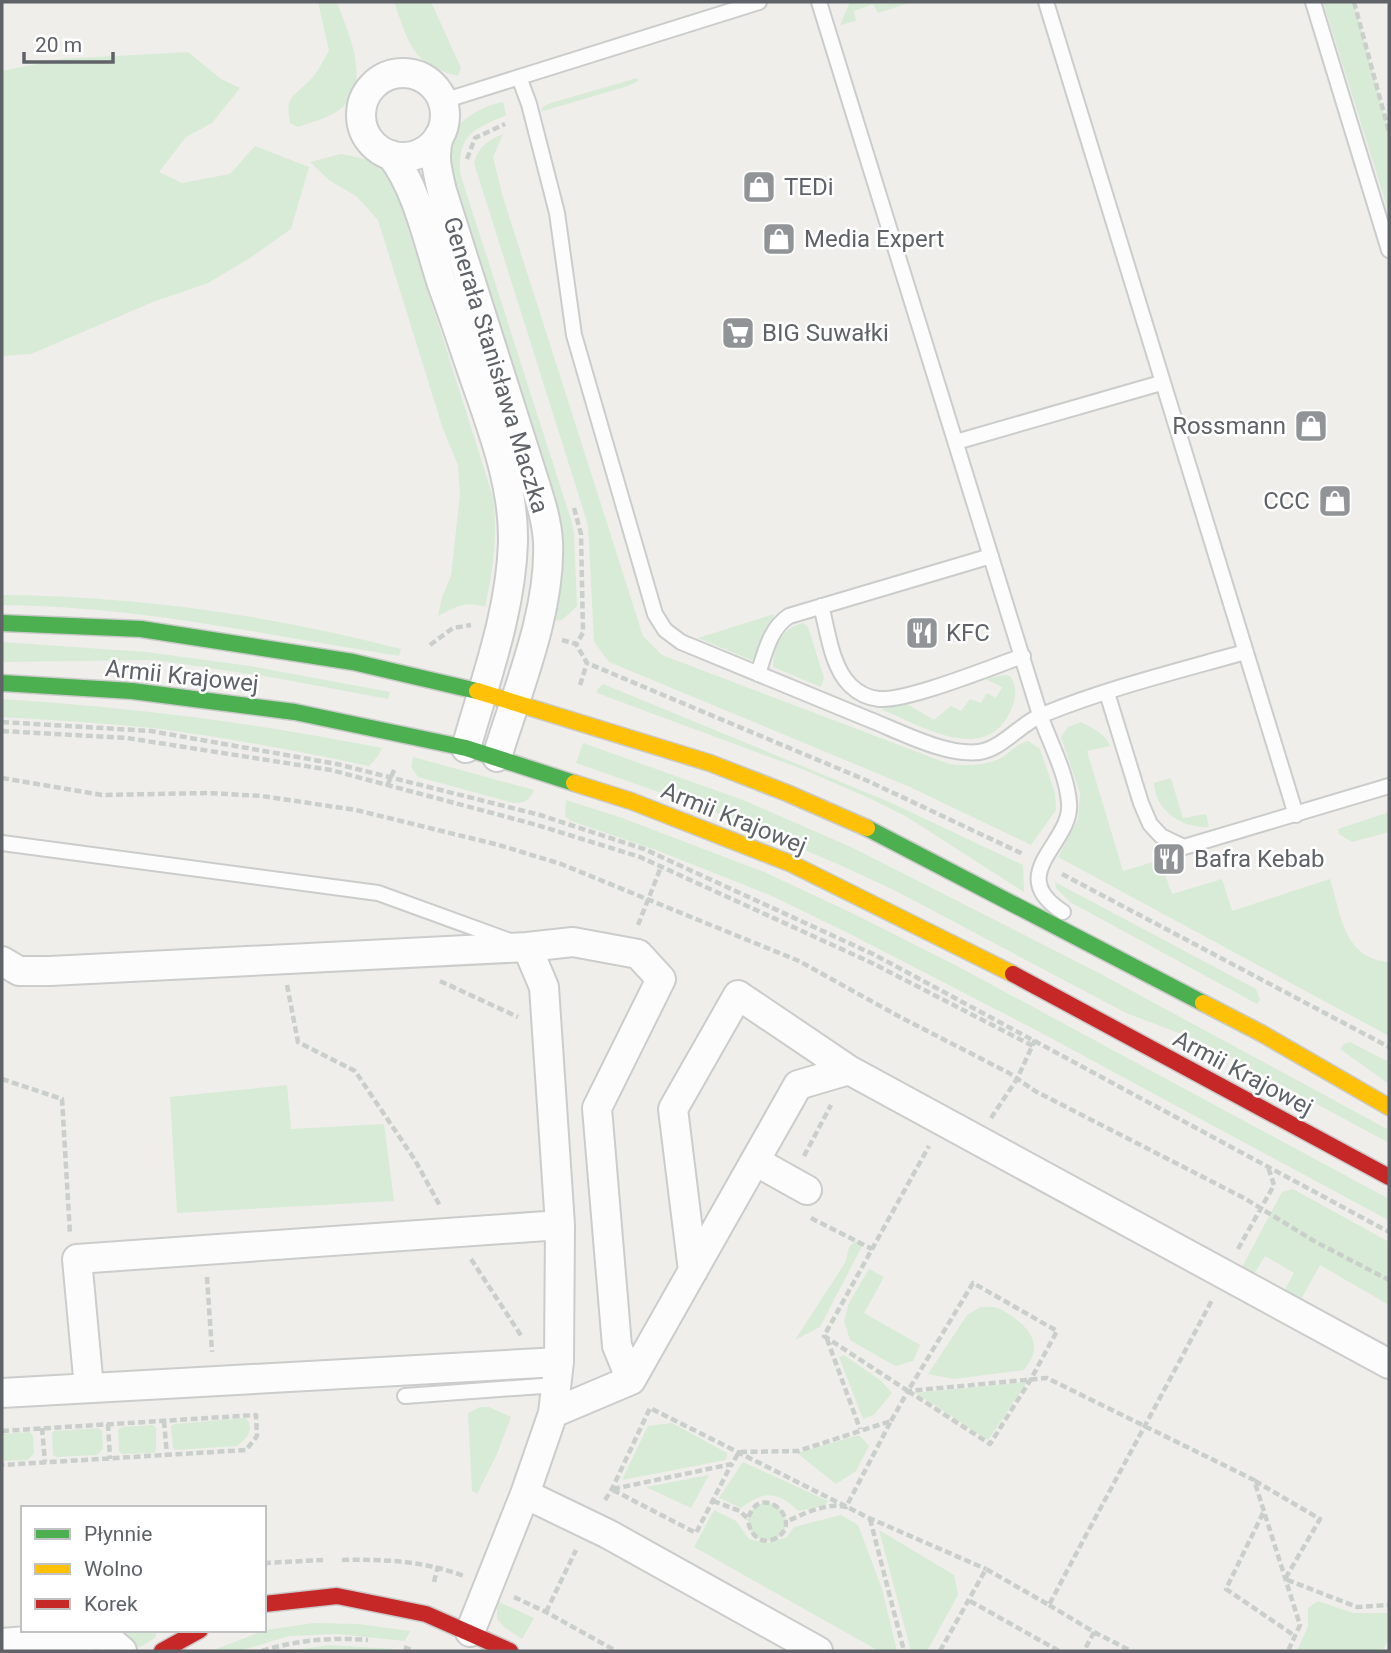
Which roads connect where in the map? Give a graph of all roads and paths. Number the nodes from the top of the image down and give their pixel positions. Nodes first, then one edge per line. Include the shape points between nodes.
1 (759, 2) edge
2 (819, 2) edge
3 (1046, 2) edge
4 (1313, 2) edge
5 (1354, 2) edge
6 (519, 77) junction
7 (443, 101) junction
8 (1389, 132) edge
9 (439, 136) junction
10 (391, 155) junction
11 (1389, 250) edge
12 (1161, 383) junction
13 (956, 442) junction
14 (992, 556) junction
15 (821, 606) junction
16 (2, 623) edge
17 (534, 635) junction
18 (1245, 652) junction
19 (1023, 656) junction
20 (758, 674) junction
21 (2, 683) edge
22 (482, 692) junction
23 (1107, 693) junction
24 (514, 702) junction
25 (1040, 715) junction
26 (2, 722) edge
27 (2, 731) edge
28 (466, 748) junction
29 (497, 757) junction
30 (2, 778) edge
31 (1389, 786) edge
32 (1296, 815) junction
33 (2, 843) edge
34 (1043, 864) junction
35 (661, 867) junction
36 (648, 901) junction
37 (1079, 921) dead end
38 (1104, 935) dead end
39 (527, 947) junction
40 (404, 953) junction
41 (628, 953) junction
42 (2, 961) edge
43 (286, 977) dead end
44 (523, 1019) dead end
45 (1261, 1033) junction
46 (1035, 1040) junction
47 (1033, 1046) junction
48 (1389, 1048) edge
49 (849, 1070) junction
50 (1017, 1079) junction
51 (1011, 1088) dead end
52 (1389, 1107) edge
53 (943, 1121) junction
54 (755, 1161) junction
55 (1268, 1166) junction
56 (1389, 1177) edge
57 (808, 1203) joint
58 (1261, 1207) junction
59 (560, 1225) junction
60 (1389, 1232) edge
61 (462, 1244) junction
62 (872, 1249) junction
63 (206, 1250) junction
64 (692, 1271) junction
65 (1224, 1274) junction
66 (1389, 1280) edge
67 (827, 1339) junction
68 (212, 1359) dead end
69 (530, 1364) junction
70 (1389, 1364) edge
71 (558, 1374) junction
72 (1031, 1379) junction
73 (631, 1380) junction
74 (89, 1388) junction
75 (908, 1391) junction
76 (2, 1393) edge
77 (405, 1396) dead end
78 (553, 1413) junction
79 (164, 1421) junction
80 (891, 1421) junction
81 (108, 1424) junction
82 (1147, 1425) junction
83 (41, 1428) junction
84 (860, 1429) junction
85 (2, 1431) edge
86 (739, 1452) junction
87 (167, 1456) junction
88 (110, 1459) junction
89 (45, 1462) junction
90 (732, 1464) junction
91 (2, 1465) edge
92 (1254, 1480) junction
93 (612, 1489) junction
94 (525, 1494) junction
95 (713, 1501) junction
96 (846, 1507) junction
97 (1264, 1512) junction
98 (869, 1518) junction
99 (748, 1519) junction
100 (786, 1522) junction
101 (588, 1525) junction
102 (266, 1563) edge
103 (986, 1569) junction
104 (1285, 1579) junction
105 (489, 1586) junction
106 (970, 1601) junction
107 (266, 1604) edge
108 (1049, 1605) junction
109 (1389, 1605) edge
110 (546, 1612) junction
111 (196, 1632) edge
112 (470, 1632) junction
113 (1094, 1632) junction
114 (1295, 1636) junction
115 (371, 1640) dead end
116 (2, 1643) edge
117 (395, 1645) dead end
118 (122, 1651) edge
119 (162, 1651) edge
120 (262, 1651) edge
121 (414, 1651) edge
122 (510, 1651) edge
123 (616, 1651) edge
124 (818, 1651) edge
125 (904, 1651) edge
126 (940, 1651) edge
127 (1059, 1651) edge
128 (1084, 1651) edge
129 (1131, 1651) edge
130 (1288, 1651) edge

1 - 6 lane
2 - 13 lane
3 - 12 lane
4 - 11 lane
5 - 8 path
6 - 7 lane
6 - 20 lane via 557,213 574,335 656,614 681,642
7 - 9 street
7 - 10 street via 427,80 402,72 377,81 368,90 362,102 362,128 379,150
9 - 10 street via 418,154
9 - 17 street, Generała Stanisława Maczka via 435,163 442,191 546,525 547,569
10 - 22 street, Generała Stanisława Maczka via 401,167 417,210 492,427 510,499 513,541 509,576
12 - 13 lane
12 - 18 lane
13 - 14 lane
14 - 15 lane
14 - 19 lane
15 - 19 lane via 838,666 850,685 864,695 881,699 912,693
15 - 20 lane via 781,621
16 - 22 main road, Armii Krajowej via 141,629 267,647
17 - 24 street, Generała Stanisława Maczka
17 - 34 path via 576,644 587,663 868,781
18 - 23 lane
18 - 32 lane
19 - 25 lane
20 - 25 lane via 954,751 982,752
21 - 28 main road, Armii Krajowej via 132,691 295,712
22 - 24 main road, Armii Krajowej
22 - 28 street, Generała Stanisława Maczka
23 - 25 lane
23 - 32 lane via 1141,803 1150,824 1167,840 1184,847
24 - 29 street, Generała Stanisława Maczka
24 - 45 main road, Armii Krajowej via 710,763 787,793 877,833
25 - 34 lane via 1069,802 1069,812
26 - 46 path via 151,731 337,764 540,815 644,849 875,955
27 - 35 path via 127,738 331,770 537,825
28 - 29 main road, Armii Krajowej
29 - 56 main road, Armii Krajowej via 631,801 792,864 1021,978
30 - 36 path via 102,795 262,796 356,810 561,864
31 - 32 lane
33 - 39 lane via 378,893
34 - 37 lane via 1041,889 1053,905
34 - 48 path
35 - 36 path
35 - 47 path via 872,963
36 - 41 path
36 - 50 path via 799,961
38 - 45 lane via 1221,1001
39 - 40 street
39 - 41 street via 573,942
39 - 59 street via 544,987
40 - 42 street via 50,971 19,971
40 - 44 path via 407,966
41 - 73 street via 638,954 660,979 597,1108 617,1346
43 - 61 path via 298,1042 355,1071 415,1160
45 - 52 main road, Armii Krajowej
46 - 47 path
46 - 55 path
47 - 50 path
49 - 53 street
49 - 54 street via 798,1084
49 - 64 street via 738,995 673,1109
50 - 51 path
50 - 58 path
53 - 62 path
53 - 65 street
54 - 57 street
54 - 64 street
55 - 58 path via 1274,1185
55 - 60 path
57 - 62 path
58 - 65 path
58 - 66 path
59 - 61 street
59 - 71 street
61 - 63 street
61 - 69 path via 528,1346
62 - 67 path via 824,1336
63 - 68 path
63 - 74 street via 77,1259
64 - 73 street
65 - 70 street
65 - 82 path
67 - 75 path
67 - 84 path
69 - 71 street
69 - 74 street
71 - 77 lane
71 - 78 street
72 - 75 path
72 - 75 path via 990,1444
72 - 75 path via 1057,1331 973,1283
72 - 82 path via 1048,1378
73 - 78 street
74 - 76 street
75 - 80 path
78 - 94 street
79 - 81 path
79 - 87 path
79 - 87 path via 256,1415 257,1436 246,1450
80 - 84 path
80 - 96 path
81 - 83 path
81 - 88 path
82 - 92 path
82 - 108 path
83 - 85 path
83 - 89 path
84 - 86 path via 798,1451
86 - 90 path
86 - 93 path via 650,1408
86 - 96 path
87 - 88 path
88 - 89 path
89 - 91 path
90 - 93 path
90 - 95 path
92 - 97 path
92 - 104 path via 1321,1519
93 - 95 path via 696,1532
93 - 101 path
94 - 101 street
94 - 105 street
95 - 99 path
96 - 98 path
96 - 100 path via 805,1513
97 - 104 path
97 - 114 path via 1226,1589
98 - 103 path
98 - 125 path
99 - 100 path via 756,1506 771,1503 778,1506
99 - 100 path via 751,1532 767,1541 777,1538
101 - 110 path
101 - 124 street
102 - 105 path via 375,1559 438,1566
103 - 106 path
103 - 108 path
104 - 109 path via 1357,1608
104 - 114 path via 1300,1625
105 - 110 path
105 - 112 street
106 - 126 path
106 - 127 path
107 - 112 main road via 337,1596 426,1614
108 - 113 path
110 - 123 path
111 - 119 main road
112 - 122 main road
113 - 128 path
113 - 129 path
114 - 130 path
115 - 120 path via 337,1637
116 - 118 street via 103,1635
117 - 121 path

